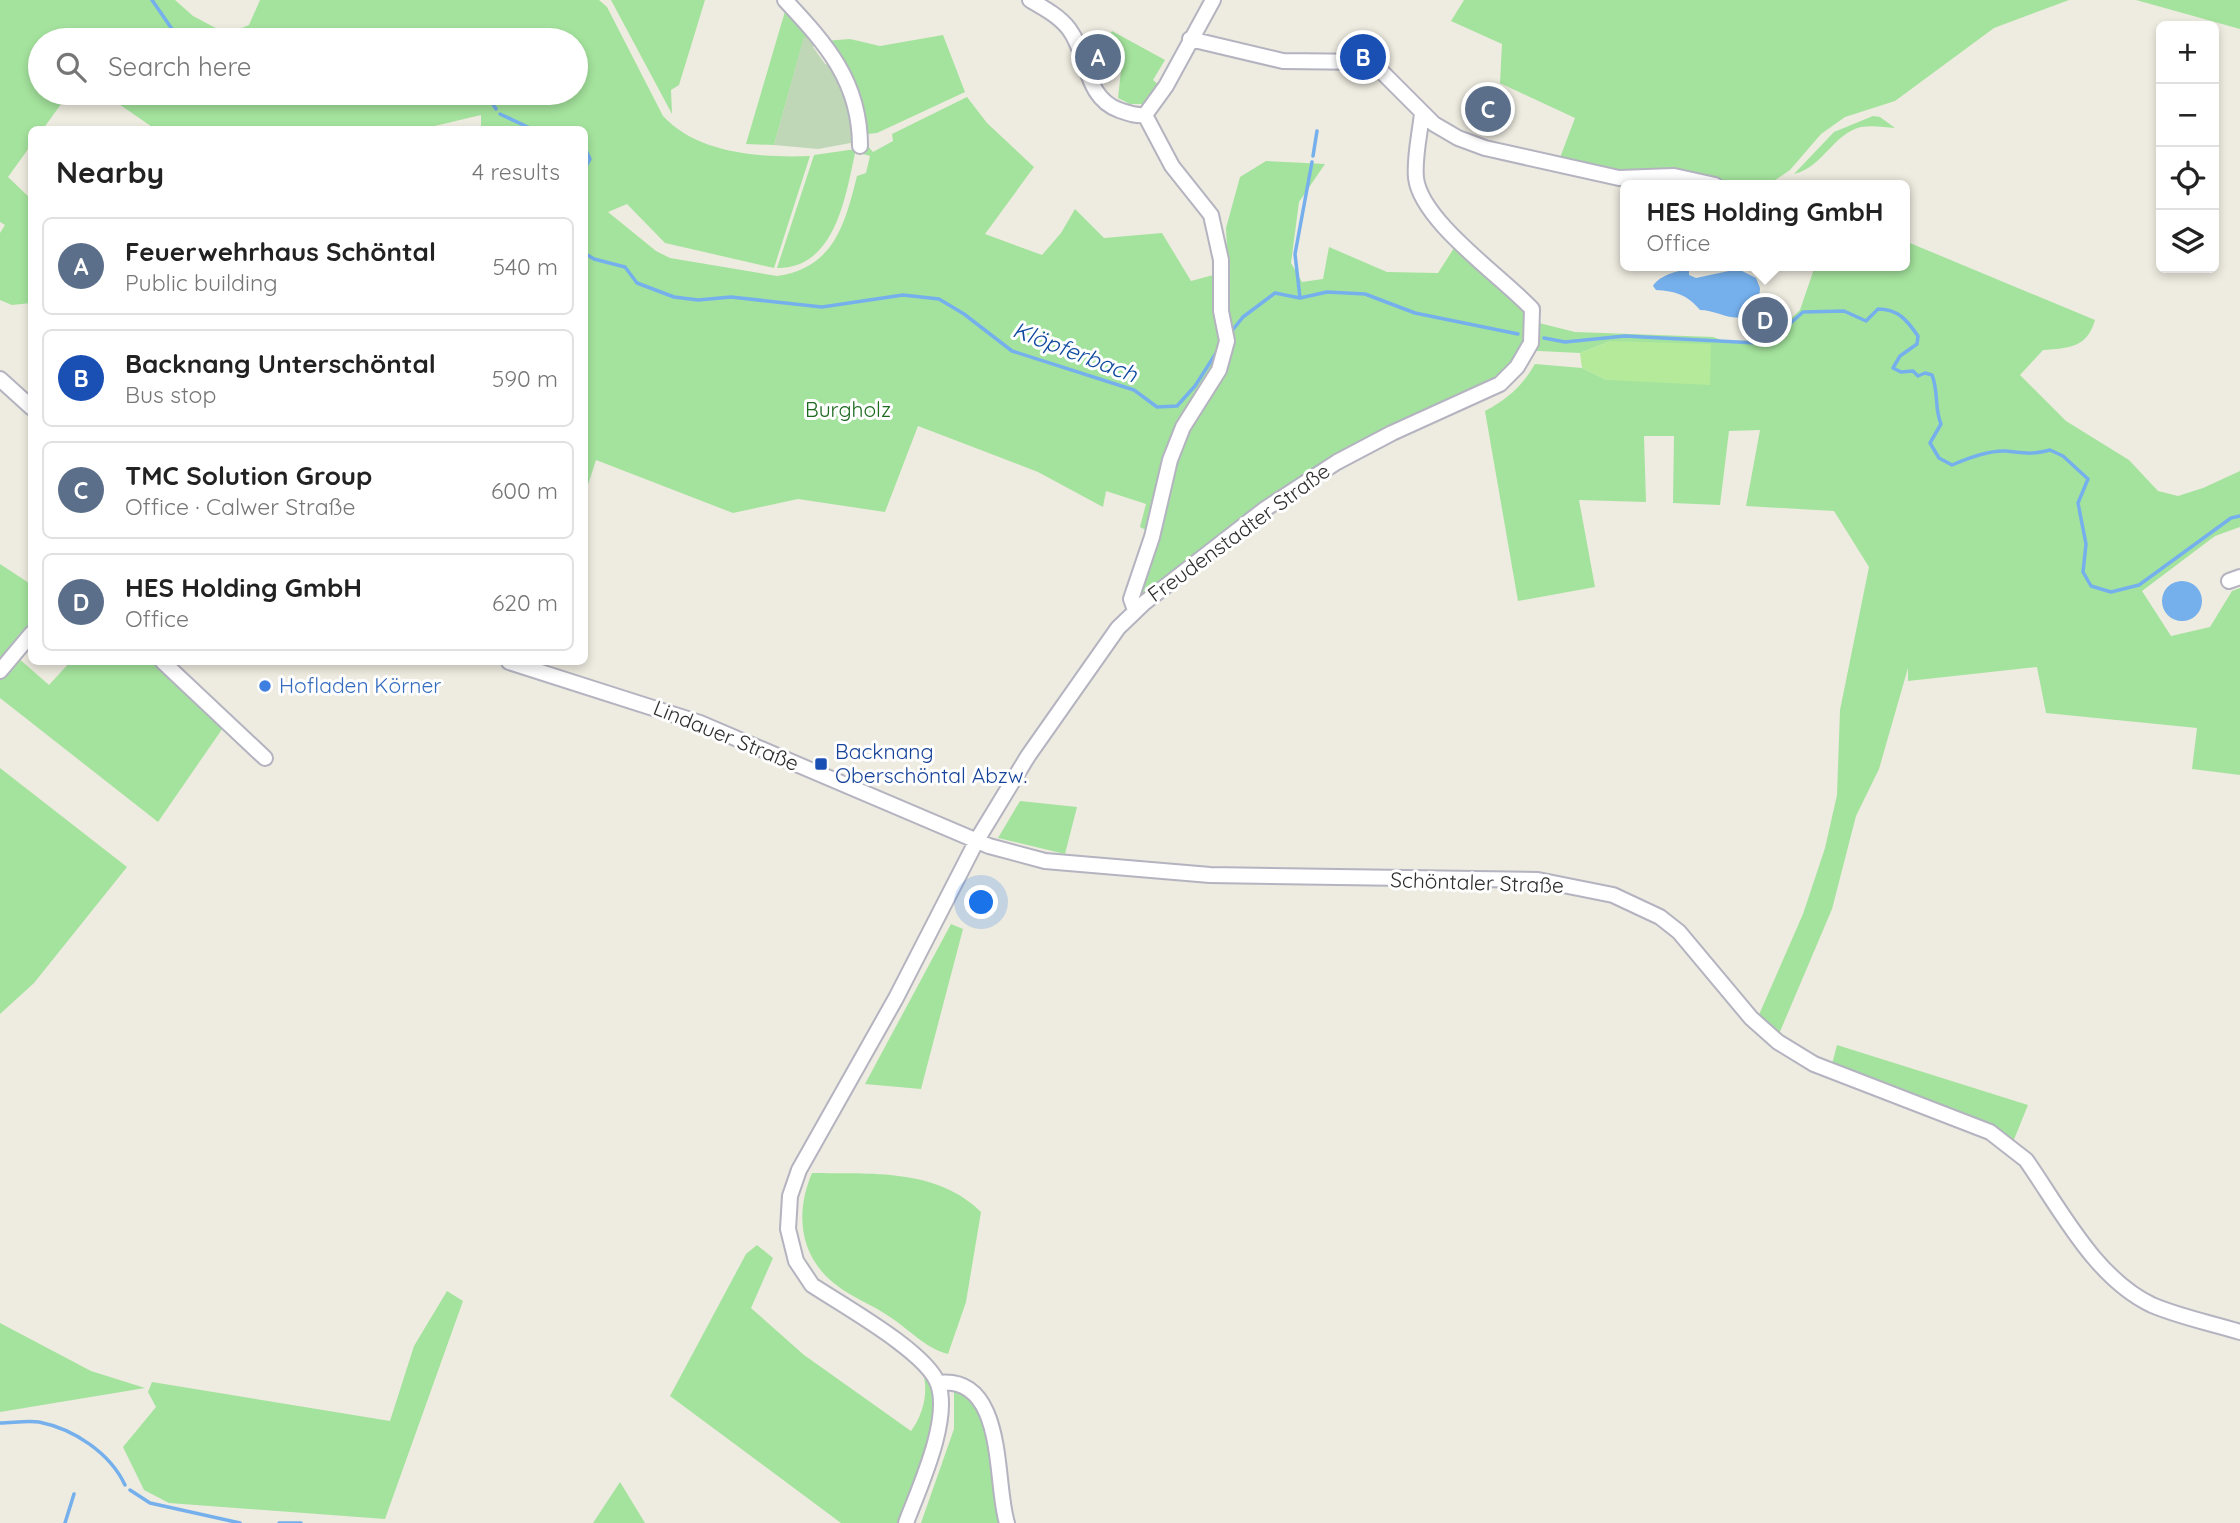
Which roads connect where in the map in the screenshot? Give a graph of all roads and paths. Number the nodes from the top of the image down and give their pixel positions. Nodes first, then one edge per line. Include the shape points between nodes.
1 (785, 0) edge
2 (1030, 0) edge
3 (1213, 0) edge
4 (1190, 40) junction
5 (1422, 113) junction
6 (1145, 115) junction
7 (860, 146) dead end
8 (1692, 180) edge
9 (0, 379) edge
10 (28, 404) edge
11 (1135, 610) junction
12 (28, 638) edge
13 (166, 665) edge
14 (518, 665) edge
15 (0, 671) edge
16 (265, 758) dead end
17 (977, 840) junction
18 (2240, 1332) edge
19 (938, 1383) junction
20 (906, 1523) edge
21 (1007, 1523) edge

1 - 7 street via 830,52 845,78 857,104
2 - 6 street via 1069,29 1098,97 1110,107
3 - 4 street
4 - 5 street via 1283,61 1372,62
4 - 6 street
5 - 8 street via 1458,138 1485,148 1619,178 1674,176
5 - 11 street, Freudenstadter Straße via 1416,177 1420,194 1434,218 1532,309 1533,331 1524,355 1500,384 1392,433 1265,509
6 - 11 street via 1171,166 1211,215 1221,260 1219,286 1227,341 1219,370 1183,427 1170,460 1131,599
9 - 10 street
11 - 17 street, Freudenstadter Straße via 1111,637 1028,757
12 - 15 street
13 - 16 street
14 - 17 street, Lindauer Straße via 699,723
17 - 18 street, Schöntaler Straße via 1063,865 1306,878 1538,880 1613,895 1660,917 1679,932 1751,1018 1778,1042 1814,1063 1990,1132 2011,1146 2104,1268 2131,1292 2164,1310
17 - 19 street, Freudenstadter Straße via 896,998 799,1170 787,1217 796,1261 812,1285 908,1349
19 - 20 street via 941,1414 937,1435
19 - 21 street via 964,1387 987,1416 997,1445

